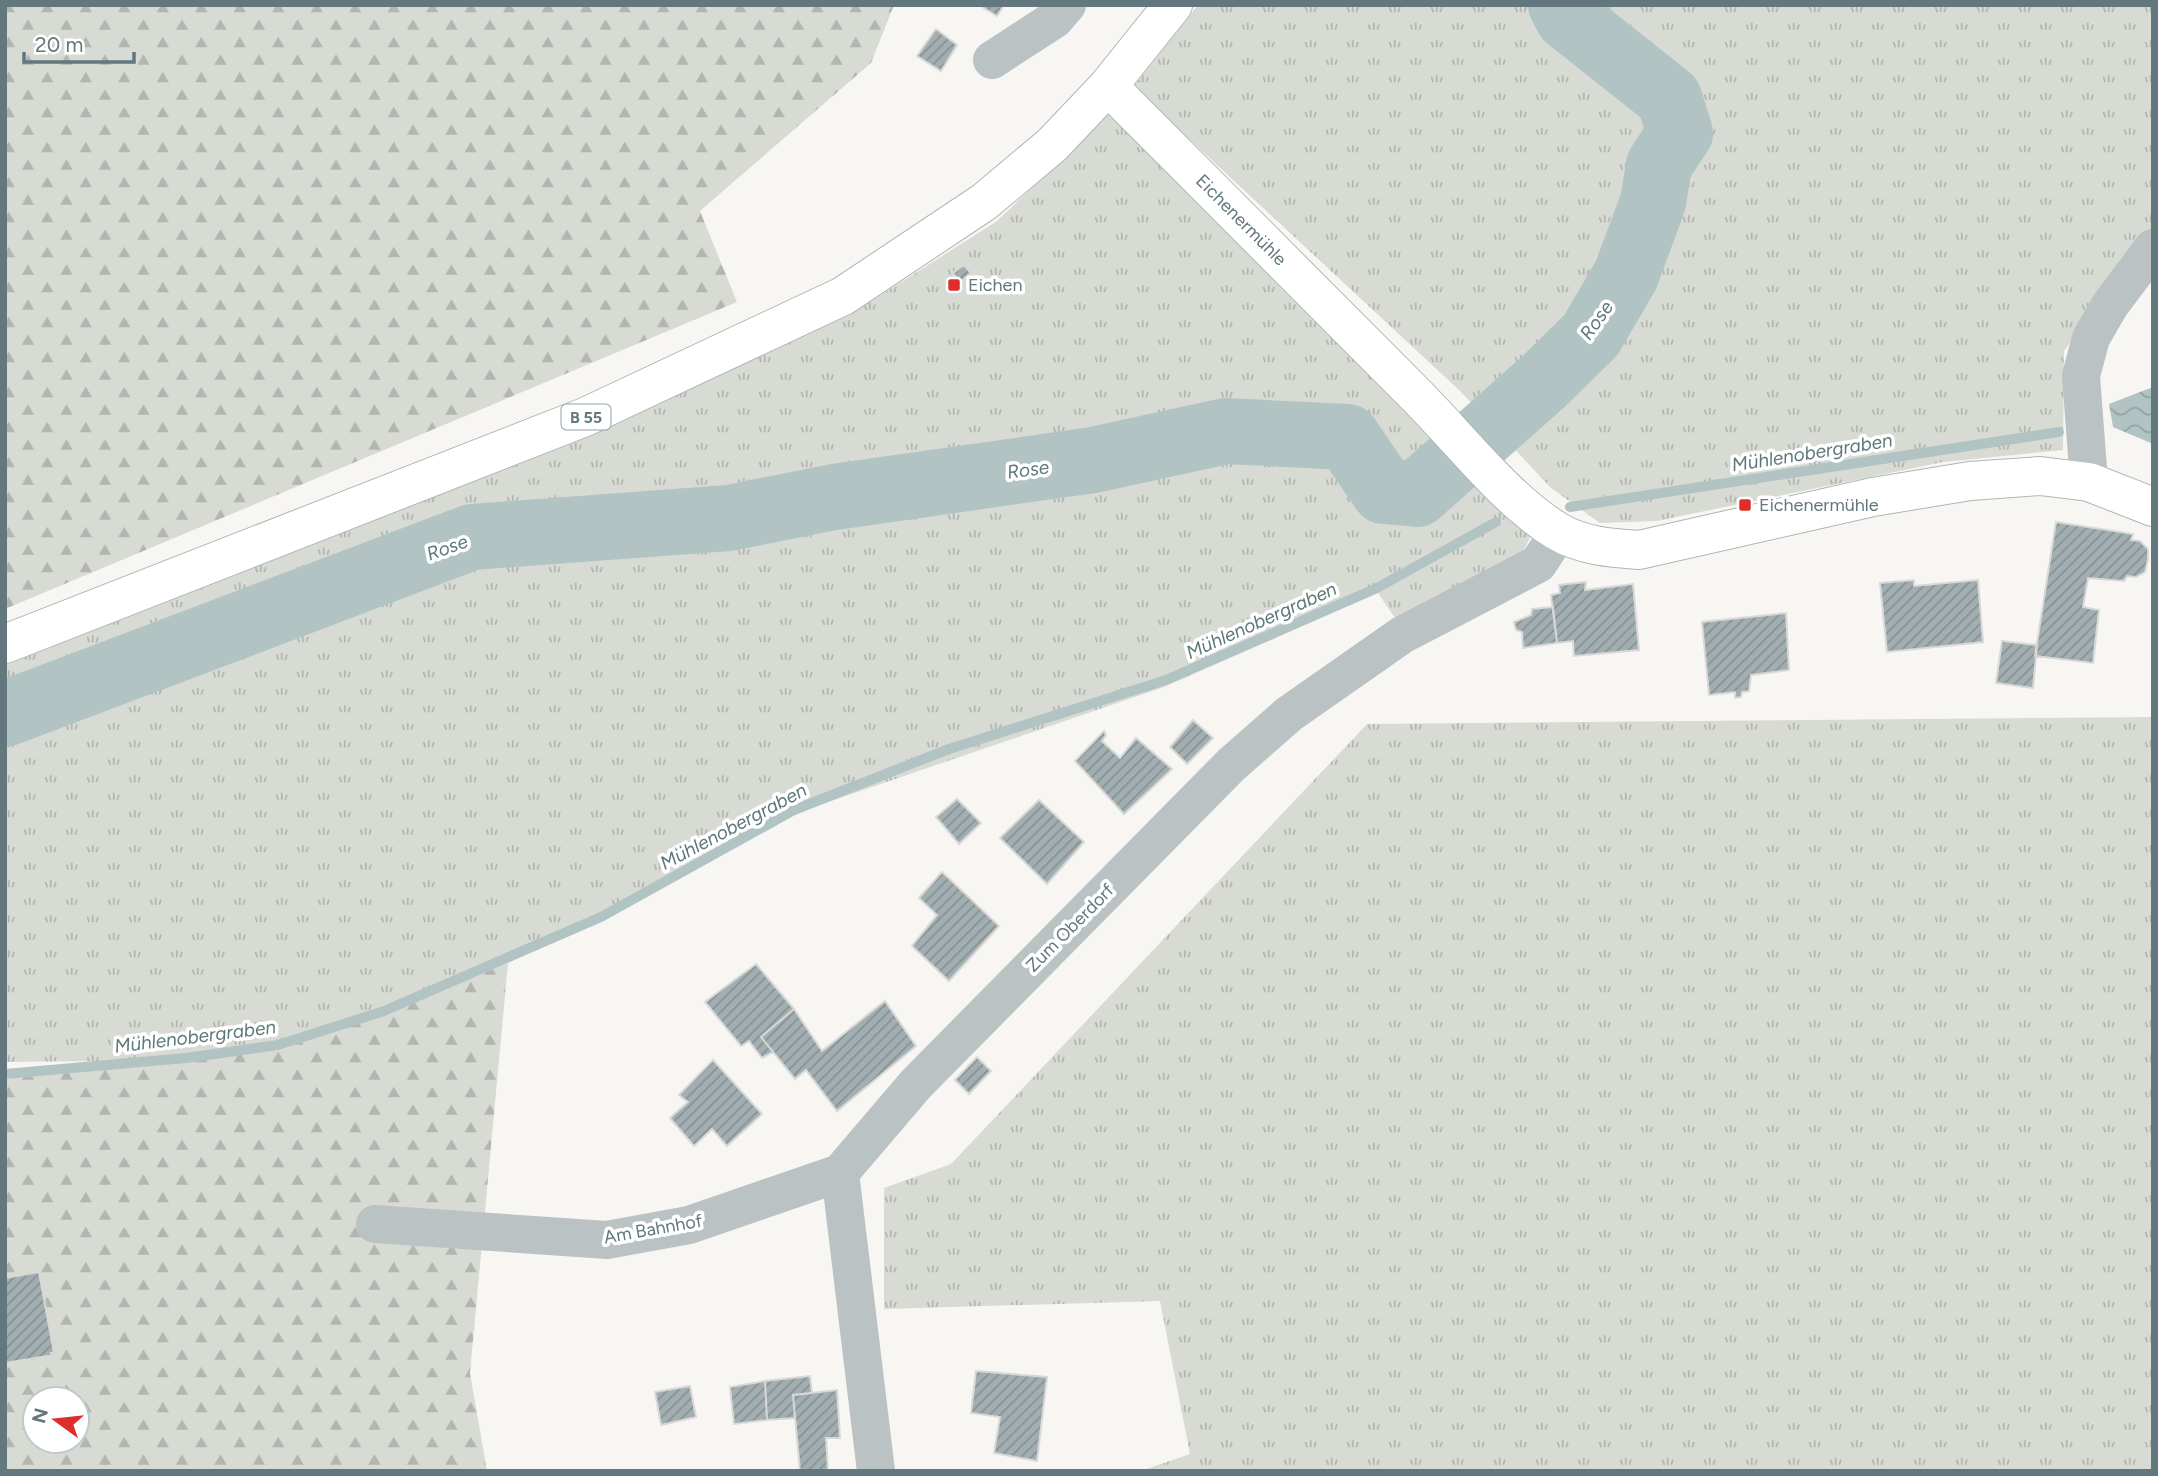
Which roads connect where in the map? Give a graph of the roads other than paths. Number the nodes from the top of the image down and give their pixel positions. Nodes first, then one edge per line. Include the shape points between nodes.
1 (1068, 5) edge
2 (1173, 5) edge
3 (992, 60) dead end
4 (1108, 86) junction
5 (2153, 248) edge
6 (2089, 482) junction
7 (2153, 507) edge
8 (1559, 532) junction
9 (5, 644) edge
10 (840, 1173) junction
11 (375, 1224) dead end
12 (876, 1471) edge

1 - 3 street via 1055,19
2 - 4 main road, B 55
4 - 8 main road, Eichenermühle via 1524,508
4 - 9 main road, B 55 via 1052,145 984,202 844,296 585,417
5 - 6 street via 2110,304 2091,338 2081,376
6 - 7 main road, Eichenermühle
6 - 8 main road, Eichenermühle via 2040,476 1970,481 1874,497 1639,550 1603,547
8 - 10 street, Zum Oberdorf via 1538,564 1402,635 1289,714 1232,764 916,1084
10 - 11 street, Am Bahnhof via 689,1225 607,1240
10 - 12 street

